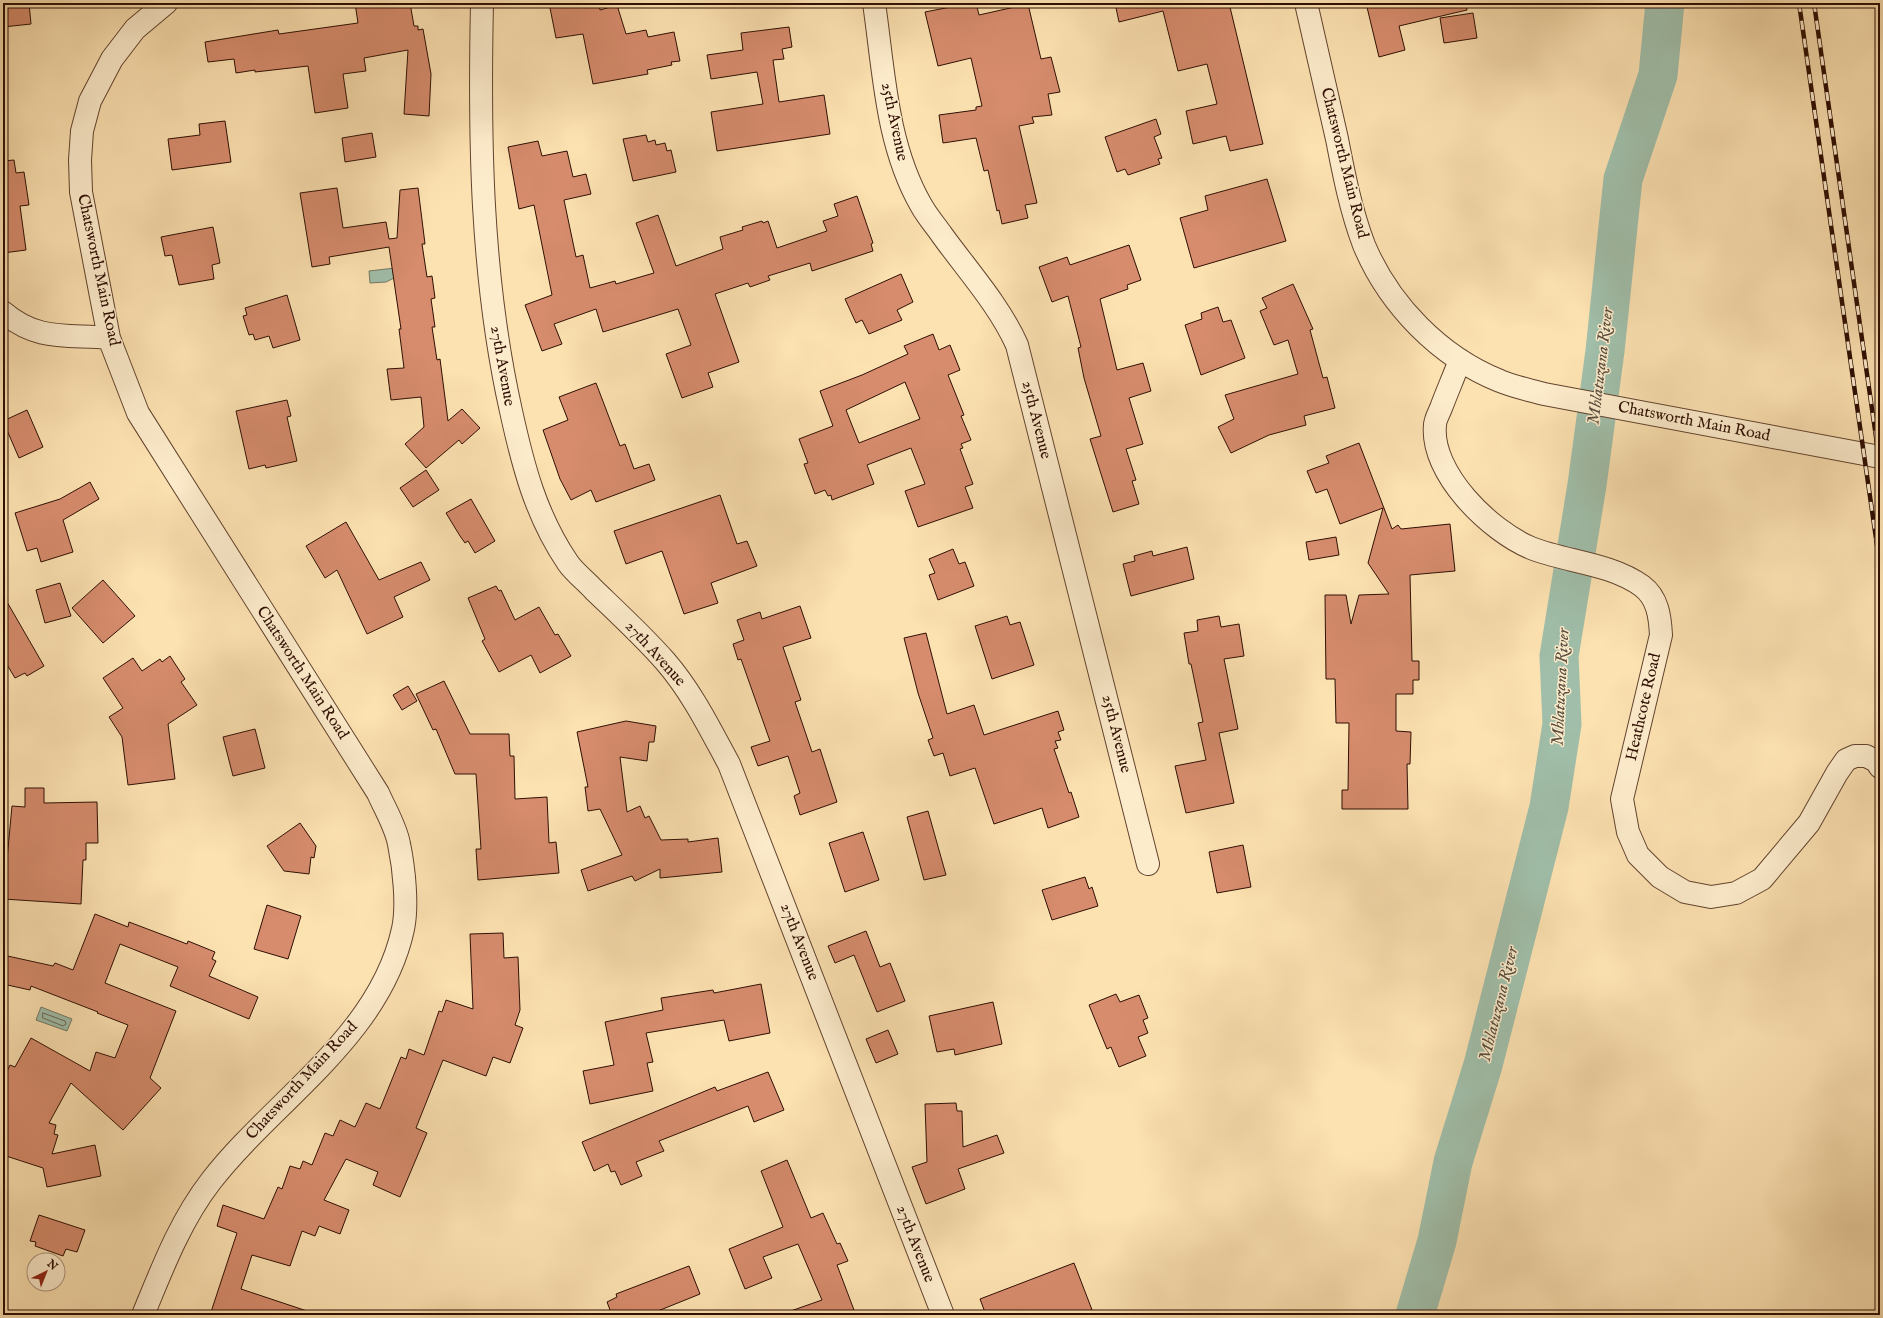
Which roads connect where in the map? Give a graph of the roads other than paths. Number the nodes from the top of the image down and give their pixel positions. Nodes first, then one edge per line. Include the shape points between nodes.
1 (166, 3) edge
2 (482, 3) edge
3 (874, 3) edge
4 (1306, 3) edge
5 (3, 312) edge
6 (110, 338) junction
7 (1460, 360) junction
8 (1880, 457) edge
9 (1880, 767) edge
10 (1148, 864) dead end
11 (143, 1315) edge
12 (943, 1315) edge

1 - 6 street, Chatsworth Main Road via 135,29 112,59 90,100 82,131 81,192
2 - 12 street, 27th Avenue via 480,101 483,203 490,292 504,382 527,481 545,526 569,564 666,662 698,705 729,764
3 - 10 street, 25th Avenue via 892,130 907,178 922,207 1000,314 1017,345
4 - 7 street, Chatsworth Main Road via 1352,210 1365,245 1379,274 1399,304 1427,334
5 - 6 street via 19,325 54,336
6 - 11 street, Chatsworth Main Road via 138,413 378,793 399,842 405,886 403,928 392,963 372,1002 344,1040 211,1181 193,1207 166,1258
7 - 8 street, Chatsworth Main Road via 1500,381 1544,394
7 - 9 street, Heathcote Road via 1435,425 1437,451 1450,478 1467,501 1492,523 1531,548 1624,575 1643,587 1654,600 1660,616 1661,635 1622,799 1628,832 1638,855 1660,878 1685,892 1711,897 1736,893 1762,879 1809,823 1846,760 1855,756 1866,756 1876,761

